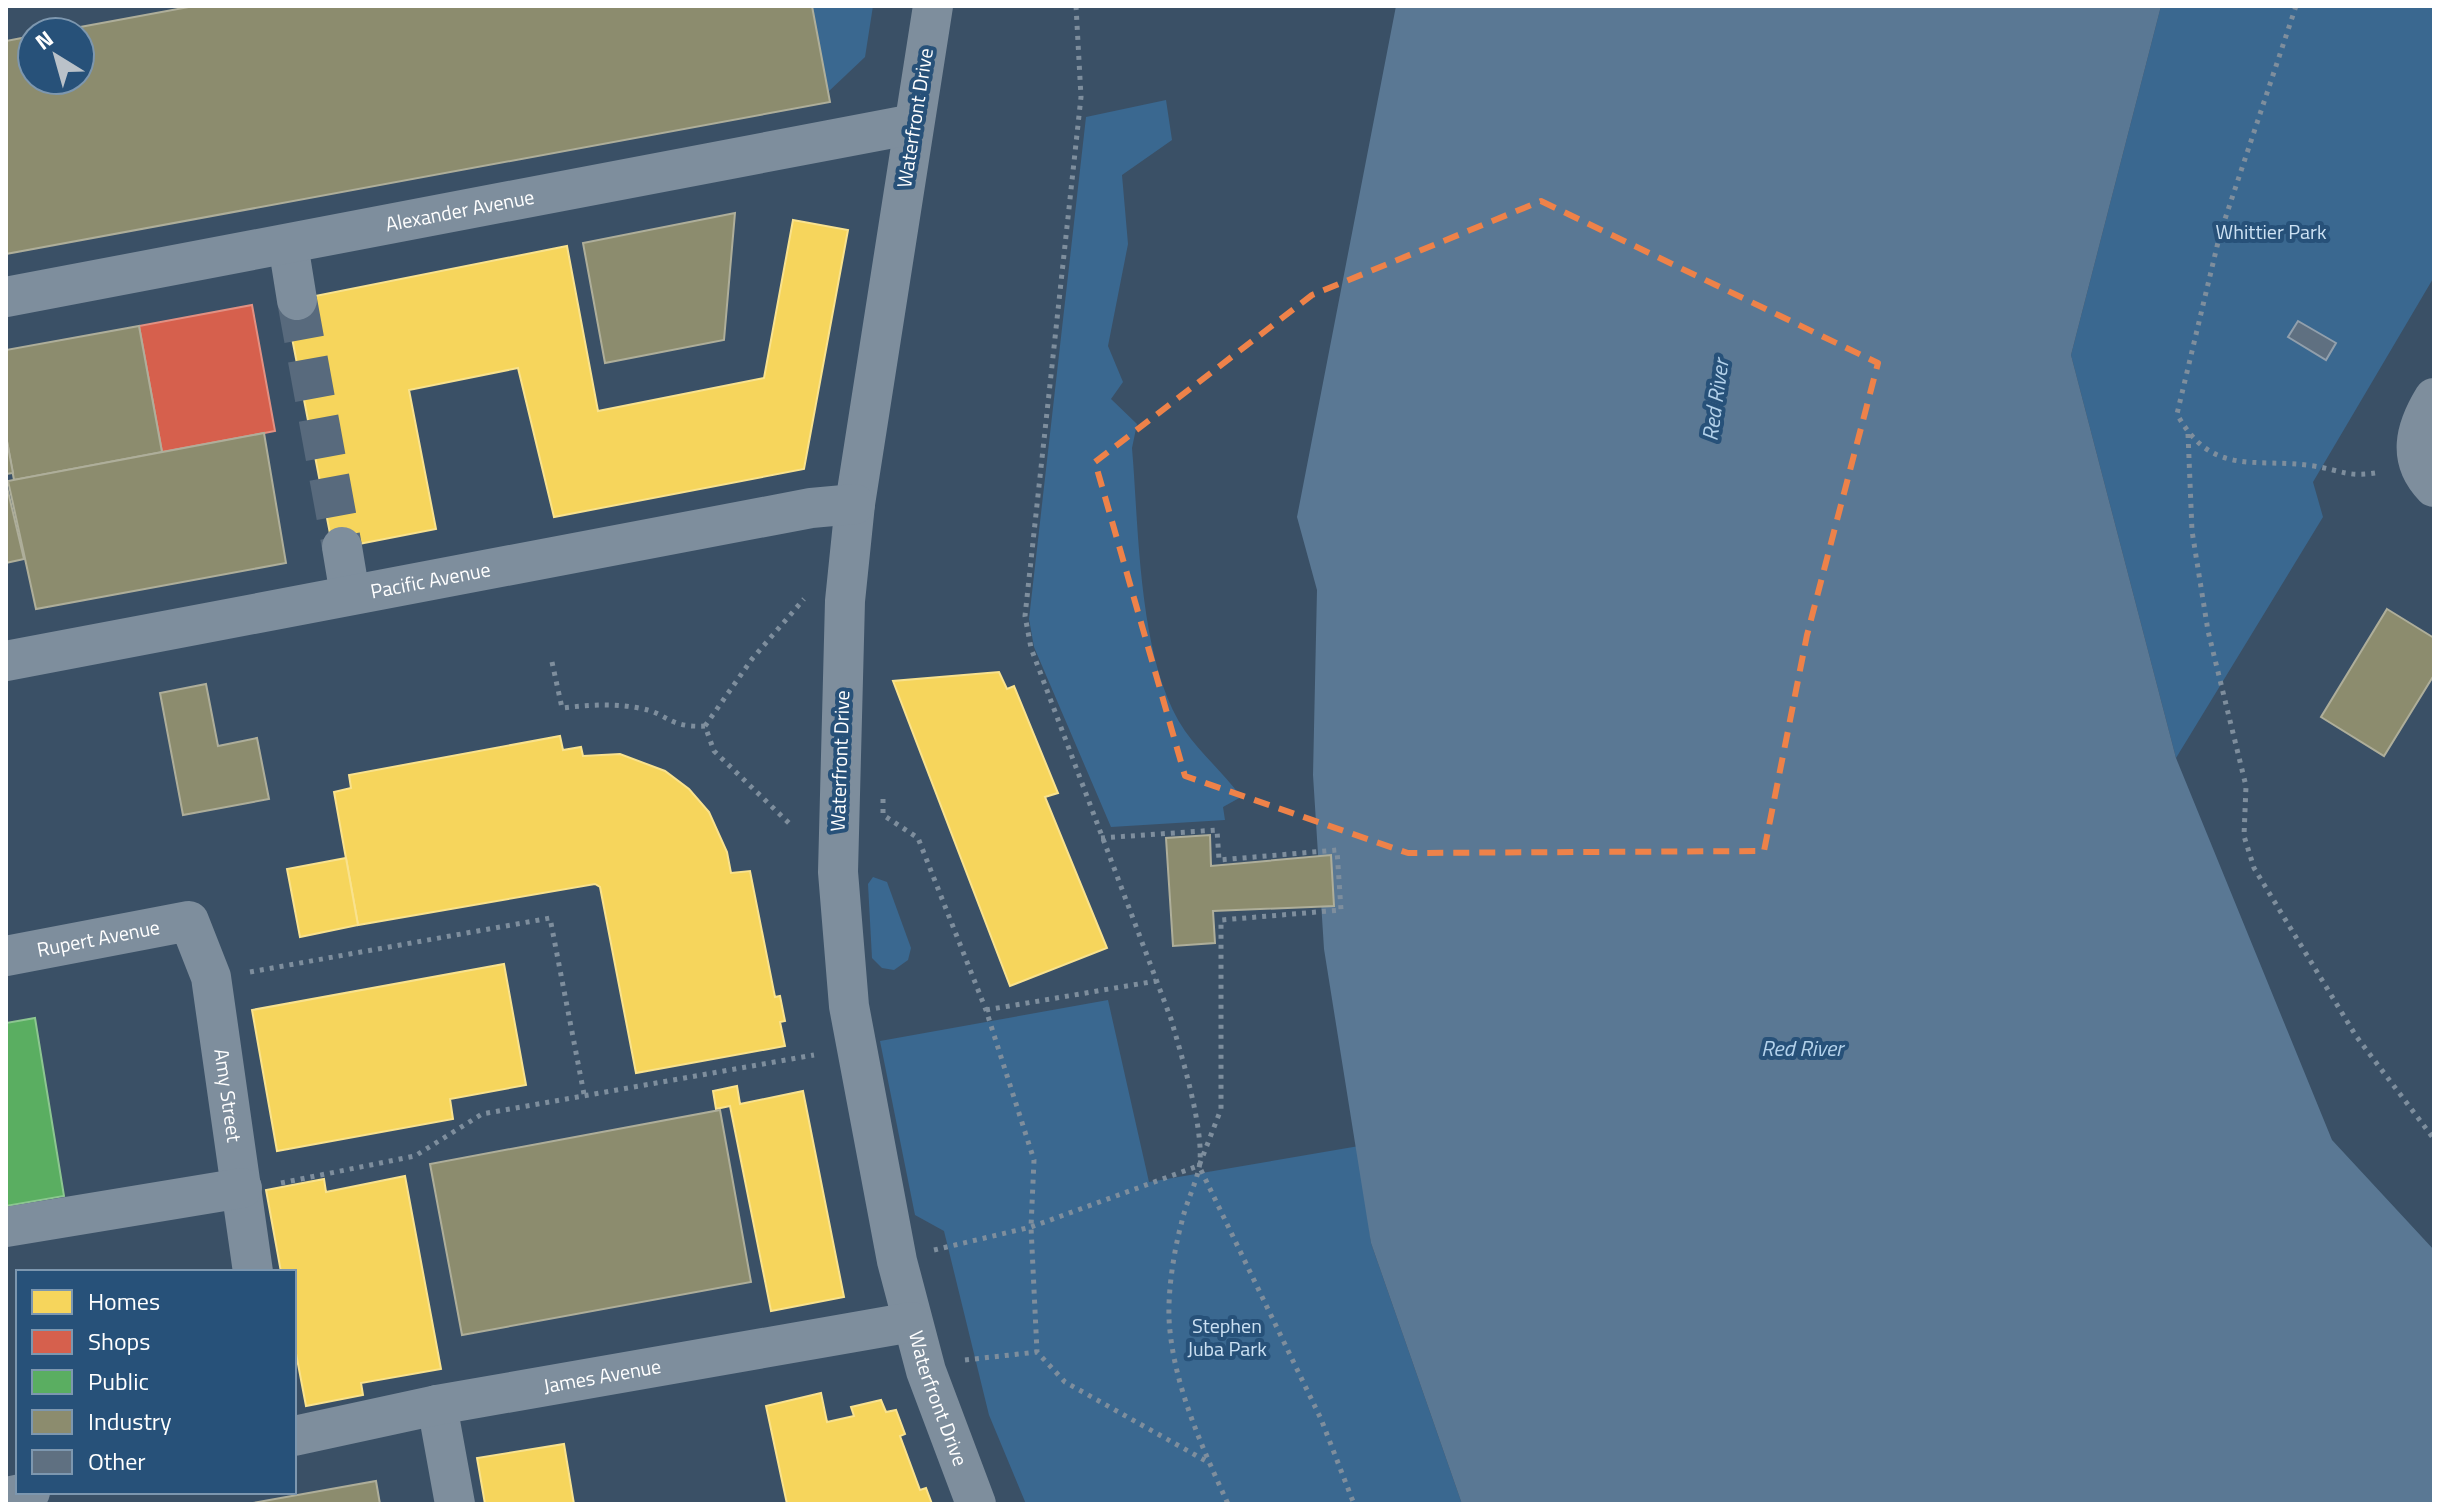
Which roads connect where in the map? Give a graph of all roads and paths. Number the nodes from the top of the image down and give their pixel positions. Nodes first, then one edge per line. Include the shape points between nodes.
1 (933, 6) edge
2 (1076, 6) edge
3 (2296, 6) edge
4 (914, 124) junction
5 (288, 244) junction
6 (6, 297) edge
7 (297, 300) tunnel mouth
8 (2434, 398) edge
9 (2188, 434) junction
10 (2426, 476) edge
11 (855, 504) junction
12 (342, 547) tunnel mouth
13 (350, 595) junction
14 (802, 599) dead end
15 (6, 661) edge
16 (552, 662) dead end
17 (705, 726) junction
18 (883, 785) dead end
19 (791, 825) dead end
20 (1101, 838) junction
21 (189, 921) joint
22 (6, 956) edge
23 (242, 974) dead end
24 (1156, 981) junction
25 (986, 1010) junction
26 (814, 1055) dead end
27 (584, 1094) junction
28 (2434, 1139) edge
29 (1199, 1166) junction
30 (259, 1186) junction
31 (6, 1227) edge
32 (1031, 1227) junction
33 (930, 1251) dead end
34 (253, 1270) edge
35 (912, 1322) junction
36 (1037, 1352) junction
37 (960, 1361) dead end
38 (437, 1405) junction
39 (296, 1436) edge
40 (1206, 1461) junction
41 (455, 1504) edge
42 (976, 1504) edge
43 (1228, 1504) edge
44 (1354, 1504) edge

1 - 4 street, Waterfront Drive
2 - 20 path via 1081,97 1025,616 1029,642
3 - 9 path via 2220,234 2177,414
4 - 5 street, Alexander Avenue
4 - 11 street, Waterfront Drive
5 - 6 street, Alexander Avenue
5 - 7 street
8 - 10 street via 2416,439
9 - 10 path via 2228,462 2314,466 2354,477
9 - 28 path via 2192,531 2208,631 2246,786 2244,836 2254,868 2356,1036
11 - 13 street, Pacific Avenue
11 - 35 street, Waterfront Drive via 845,601 837,802 841,939 849,1006
12 - 13 street
13 - 15 street, Pacific Avenue
14 - 17 path
16 - 17 path via 562,708 597,703 642,708 682,727
17 - 19 path via 714,751
18 - 25 path via 883,815 918,838
20 - 24 path
20 - 29 path via 1217,830 1219,860 1337,850 1341,910 1221,920 1221,1109
21 - 22 street, Rupert Avenue
21 - 30 street, Amy Street via 211,977
23 - 27 path via 550,918
24 - 25 path
24 - 29 path via 1184,1063
25 - 32 path via 1034,1160
26 - 27 path
27 - 30 path via 482,1114 415,1156
29 - 32 path
29 - 40 path via 1181,1223 1169,1314 1171,1344
29 - 44 path via 1321,1419
30 - 31 street
30 - 34 street, Amy Street
32 - 33 path
32 - 36 path
35 - 38 street, James Avenue
35 - 42 street, Waterfront Drive
36 - 37 path
36 - 40 path via 1065,1382
38 - 39 street, James Avenue
38 - 41 street
40 - 43 path

